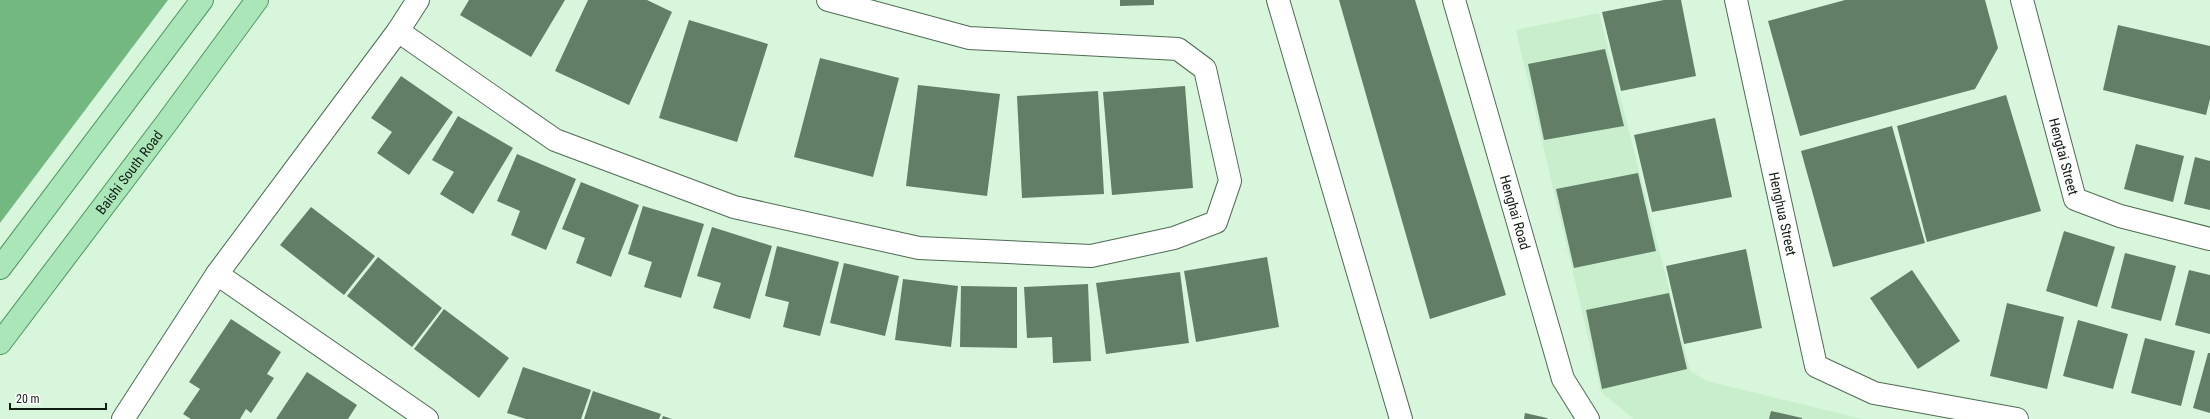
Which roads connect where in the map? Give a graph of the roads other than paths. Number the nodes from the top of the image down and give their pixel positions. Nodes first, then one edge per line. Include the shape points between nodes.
1 (202, 0) edge
2 (257, 0) edge
3 (418, 0) edge
4 (828, 0) edge
5 (1278, 0) edge
6 (1454, 0) edge
7 (1736, 0) edge
8 (2022, 0) edge
9 (398, 31) junction
10 (2210, 239) edge
11 (0, 268) edge
12 (217, 274) junction
13 (0, 343) edge
14 (123, 419) edge
15 (427, 419) edge
16 (1400, 419) edge
17 (1588, 419) edge
18 (2017, 419) edge

1 - 11 main road
2 - 13 main road, Baishi South Road
3 - 9 street
4 - 9 street via 969,38 1178,49 1205,69 1230,181 1216,222 1174,238 1091,256 919,248 734,207 555,140
5 - 16 street
6 - 17 street, Henghai Road via 1563,378
7 - 18 street, Henghua Street via 1816,366 1874,393
8 - 10 street, Hengtai Street via 2075,199 2120,216
9 - 12 street
12 - 14 street
12 - 15 street

